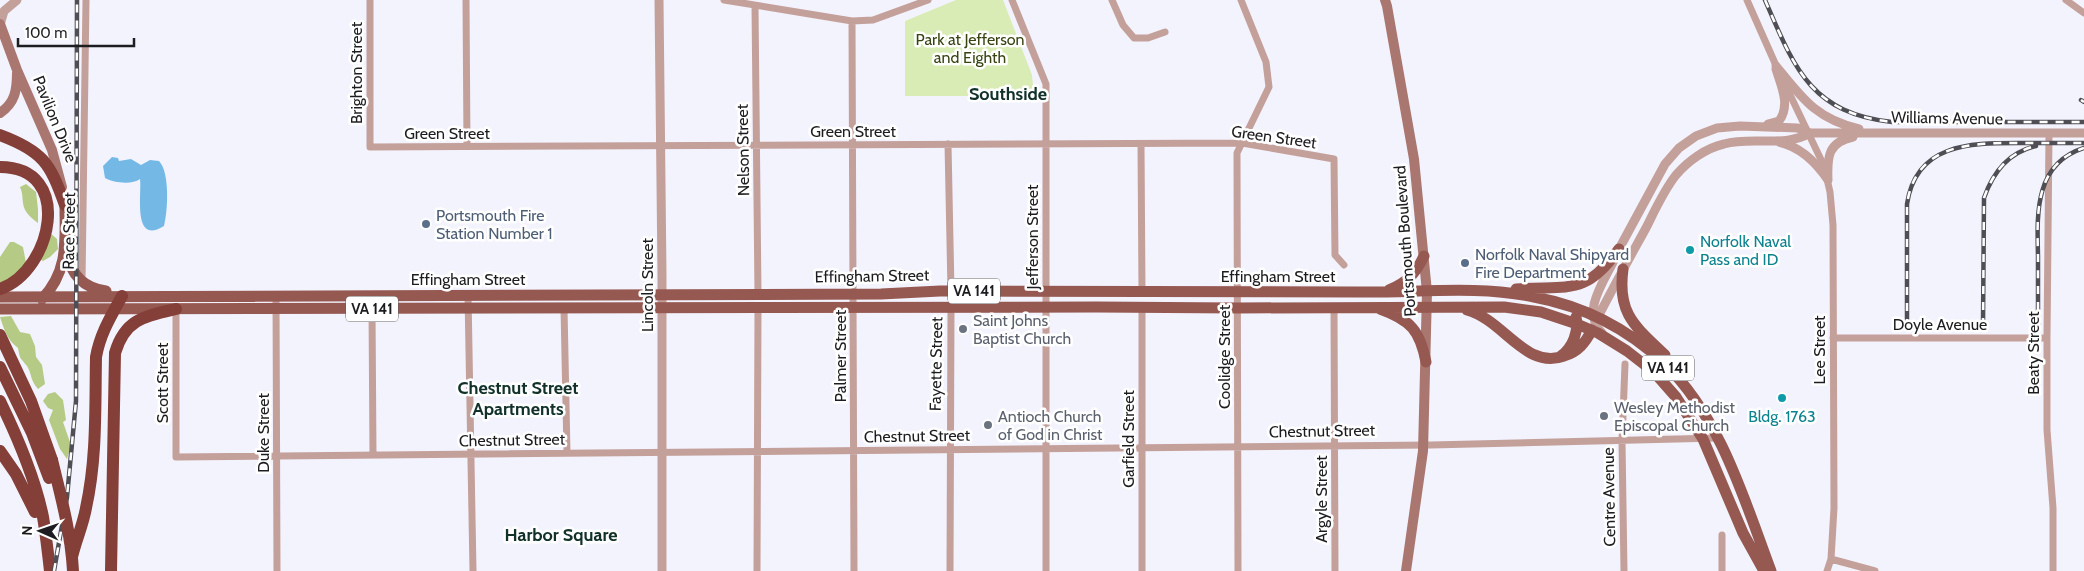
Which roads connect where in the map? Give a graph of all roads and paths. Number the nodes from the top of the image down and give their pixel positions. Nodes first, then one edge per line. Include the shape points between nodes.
1 (17, 0) edge
2 (86, 0) edge
3 (370, 0) edge
4 (466, 0) edge
5 (659, 0) edge
6 (724, 0) edge
7 (928, 0) edge
8 (1012, 0) edge
9 (1112, 0) edge
10 (1242, 0) edge
11 (1384, 0) edge
12 (1747, 0) edge
13 (2066, 0) edge
14 (755, 6) junction
15 (2084, 12) edge
16 (852, 21) junction
17 (0, 24) edge
18 (1165, 32) dead end
19 (1776, 66) junction
20 (17, 70) junction
21 (0, 113) edge
22 (1755, 126) junction
23 (1875, 132) junction
24 (1810, 133) junction
25 (2084, 133) edge
26 (2049, 134) junction
27 (0, 135) edge
28 (1774, 141) junction
29 (1242, 143) junction
30 (948, 144) junction
31 (1045, 144) junction
32 (1141, 144) junction
33 (757, 145) junction
34 (853, 145) junction
35 (467, 146) junction
36 (661, 146) junction
37 (370, 147) joint
38 (0, 167) edge
39 (1828, 180) junction
40 (65, 205) junction
41 (65, 239) junction
42 (1619, 249) junction
43 (1424, 256) junction
44 (1344, 265) dead end
45 (1623, 269) junction
46 (82, 282) junction
47 (0, 289) edge
48 (951, 291) junction
49 (1495, 291) junction
50 (1046, 292) junction
51 (1142, 292) junction
52 (1237, 292) junction
53 (1427, 292) junction
54 (1383, 293) junction
55 (662, 294) junction
56 (758, 294) junction
57 (854, 294) junction
58 (276, 295) junction
59 (468, 295) junction
60 (44, 296) junction
61 (122, 296) junction
62 (140, 296) junction
63 (0, 297) edge
64 (1372, 306) junction
65 (1427, 306) junction
66 (1447, 306) junction
67 (1570, 306) junction
68 (854, 307) junction
69 (951, 307) junction
70 (1046, 307) junction
71 (1334, 307) junction
72 (115, 308) junction
73 (564, 308) junction
74 (662, 308) junction
75 (758, 308) junction
76 (1142, 308) junction
77 (1237, 308) junction
78 (0, 309) edge
79 (32, 309) junction
80 (176, 309) junction
81 (276, 309) junction
82 (372, 309) junction
83 (468, 309) junction
84 (1594, 322) junction
85 (1577, 324) junction
86 (0, 335) edge
87 (1833, 338) junction
88 (2047, 338) junction
89 (1558, 358) junction
90 (1426, 362) junction
91 (1625, 364) dead end
92 (0, 367) edge
93 (1695, 400) junction
94 (0, 402) edge
95 (1718, 438) junction
96 (1703, 439) junction
97 (1622, 441) junction
98 (1423, 444) junction
99 (1335, 445) junction
100 (1237, 446) junction
101 (1141, 447) junction
102 (1046, 448) junction
103 (950, 449) junction
104 (854, 450) junction
105 (0, 451) edge
106 (758, 451) junction
107 (661, 452) junction
108 (567, 453) junction
109 (470, 454) junction
110 (373, 455) junction
111 (277, 456) junction
112 (176, 457) joint
113 (1722, 535) dead end
114 (48, 555) junction
115 (1831, 559) junction
116 (663, 570) edge
117 (50, 571) edge
118 (70, 571) edge
119 (111, 571) edge
120 (277, 571) edge
121 (472, 571) edge
122 (757, 571) edge
123 (854, 571) edge
124 (950, 571) edge
125 (1046, 571) edge
126 (1142, 571) edge
127 (1238, 571) edge
128 (1335, 571) edge
129 (1406, 571) edge
130 (1624, 571) edge
131 (1722, 571) edge
132 (1764, 571) edge
133 (1771, 571) edge
134 (1827, 571) edge
135 (1875, 571) edge
136 (2053, 571) edge

1 - 17 street via 4,11
2 - 46 street, Race Street
3 - 37 street, Brighton Street
4 - 35 street
5 - 36 street, Lincoln Street
6 - 14 street
7 - 16 street via 874,20
8 - 31 street, Jefferson Street via 1046,84
9 - 18 street via 1123,25 1134,38 1148,38
10 - 29 street, Coolidge Street via 1266,62 1268,87
11 - 43 main road, Portsmouth Boulevard via 1412,150
12 - 19 street, Lee Street
13 - 15 street
14 - 16 street
14 - 33 street, Nelson Street
16 - 34 street, Palmer Street
17 - 20 main road, Pavilion Drive
19 - 22 street via 1785,99 1784,112 1776,122
19 - 23 street via 1818,113 1839,124
19 - 24 street, Lee Street
20 - 21 main road via 17,90
20 - 40 main road, Pavilion Drive via 52,150
22 - 24 street, Williams Avenue via 1798,128
22 - 42 street, Williams Avenue via 1708,131 1679,148 1665,164
23 - 24 street, Williams Avenue
23 - 26 street, Williams Avenue
23 - 39 street via 1843,139 1836,144 1829,154
24 - 28 street, Williams Avenue via 1799,139
24 - 39 street, Lee Street
25 - 26 street, Williams Avenue
26 - 88 street, Beaty Street
27 - 40 highway via 36,151 54,176
28 - 39 street via 1789,145 1806,156 1820,167
28 - 45 street, Williams Avenue via 1724,143 1688,162 1666,190
29 - 32 street, Green Street
29 - 44 street, Green Street via 1334,159 1335,255
29 - 52 street, Coolidge Street via 1237,153
30 - 31 street, Green Street
30 - 34 street, Green Street
30 - 48 street
31 - 32 street, Green Street
31 - 50 street, Jefferson Street
32 - 51 street
33 - 34 street, Green Street
33 - 36 street, Green Street
33 - 56 street, Nelson Street
34 - 57 street, Palmer Street
35 - 36 street, Green Street
35 - 37 street, Green Street
36 - 55 street, Lincoln Street
38 - 47 highway via 24,171 36,179 48,203 41,245 16,281
39 - 87 street, Lee Street via 1833,225
40 - 41 main road, Pavilion Drive
41 - 46 main road via 68,261
41 - 60 main road, Pavilion Drive via 58,278
42 - 49 main road via 1604,270 1584,283 1568,287
42 - 84 street, Williams Avenue via 1594,303
43 - 53 main road, Portsmouth Boulevard
43 - 54 main road via 1411,277
45 - 84 street, Williams Avenue
45 - 93 main road via 1621,292 1628,314 1667,357
46 - 62 main road via 94,289
48 - 50 main road, Effingham Street / VA 141
48 - 57 main road, Effingham Street / VA 141
49 - 53 main road, Effingham Street / VA 141
49 - 67 main road, Effingham Street / VA 141
50 - 51 main road, Effingham Street / VA 141
50 - 70 street, Jefferson Street
51 - 52 main road, Effingham Street / VA 141
52 - 54 main road, Effingham Street / VA 141
52 - 77 street, Coolidge Street
53 - 54 main road, Effingham Street / VA 141
53 - 65 main road, Portsmouth Boulevard
55 - 56 main road, Effingham Street / VA 141
55 - 59 main road, Effingham Street / VA 141
55 - 74 street, Lincoln Street
56 - 57 main road, Effingham Street / VA 141
57 - 68 street, Palmer Street
58 - 59 main road, Effingham Street / VA 141
58 - 62 main road, Effingham Street / VA 141
58 - 81 street, Duke Street
59 - 83 street
60 - 61 main road, Effingham Street / VA 141
60 - 63 main road, Effingham Street / VA 141
60 - 79 main road, Pavilion Drive
61 - 62 main road, Effingham Street / VA 141
61 - 72 highway
64 - 65 main road, Effingham Street / VA 141
64 - 71 main road, Effingham Street / VA 141
64 - 90 main road via 1408,323 1420,340
65 - 66 main road, Effingham Street / VA 141
65 - 90 main road, Portsmouth Boulevard
66 - 85 main road, Effingham Street / VA 141 via 1527,309
66 - 89 main road via 1483,316 1536,357
67 - 84 main road, Effingham Street / VA 141
67 - 85 main road
68 - 69 main road, Effingham Street / VA 141
68 - 75 main road, Effingham Street / VA 141
68 - 104 street, Palmer Street
69 - 70 main road, Effingham Street / VA 141
69 - 103 street, Fayette Street
70 - 76 main road, Effingham Street / VA 141
70 - 102 street, Jefferson Street
71 - 77 main road, Effingham Street / VA 141
71 - 99 street, Argyle Street
72 - 79 main road, Effingham Street / VA 141
72 - 80 main road, Effingham Street / VA 141
72 - 118 highway via 98,344 92,477
73 - 74 main road, Effingham Street / VA 141
73 - 83 main road, Effingham Street / VA 141
73 - 108 street
74 - 75 main road, Effingham Street / VA 141
74 - 107 street, Lincoln Street
75 - 106 street
76 - 77 main road, Effingham Street / VA 141
76 - 101 street, Garfield Street
77 - 100 street, Coolidge Street
78 - 79 main road, Effingham Street / VA 141
80 - 81 main road, Effingham Street / VA 141
80 - 112 street, Scott Street
80 - 119 highway via 136,321 124,332 115,354
81 - 82 main road, Effingham Street / VA 141
81 - 111 street, Duke Street
82 - 83 main road, Effingham Street / VA 141
82 - 110 street
83 - 109 street
84 - 85 main road, Effingham Street / VA 141
84 - 89 main road via 1579,349
84 - 93 main road, Effingham Street / VA 141 via 1618,328 1653,354 1674,373
84 - 96 main road, Effingham Street / VA 141 via 1610,340 1666,385
85 - 89 main road via 1570,346
86 - 118 highway, bridge via 28,395 52,460 65,511
87 - 88 street, Doyle Avenue
87 - 115 street, Lee Street via 1834,508
88 - 136 street, Beaty Street
90 - 98 main road, Portsmouth Boulevard
91 - 97 street, Centre Avenue
92 - 118 highway via 32,433 49,478
93 - 95 main road, Effingham Street / VA 141
94 - 114 highway via 20,445 43,517
95 - 96 street, Chestnut Street
95 - 133 main road, VA 141
96 - 97 street, Chestnut Street
96 - 132 main road, VA 141 via 1743,533
97 - 98 street, Chestnut Street
97 - 130 street, Centre Avenue
98 - 99 street, Chestnut Street
98 - 129 main road, Portsmouth Boulevard
99 - 100 street, Chestnut Street
99 - 128 street, Argyle Street
100 - 101 street, Chestnut Street
100 - 127 street, Coolidge Street
101 - 102 street, Chestnut Street
101 - 126 street, Garfield Street
102 - 103 street, Chestnut Street
102 - 125 street, Jefferson Street
103 - 104 street, Chestnut Street
103 - 124 street, Fayette Street
104 - 106 street, Chestnut Street
104 - 123 street, Palmer Street
105 - 114 highway via 26,492
106 - 107 street, Chestnut Street
106 - 122 street
107 - 108 street, Chestnut Street
107 - 116 street, Lincoln Street
108 - 109 street, Chestnut Street
109 - 110 street, Chestnut Street
109 - 121 street
110 - 111 street, Chestnut Street
111 - 112 street, Chestnut Street
111 - 120 street, Duke Street
113 - 131 street
114 - 117 highway
115 - 134 street, Lee Street
115 - 135 street

